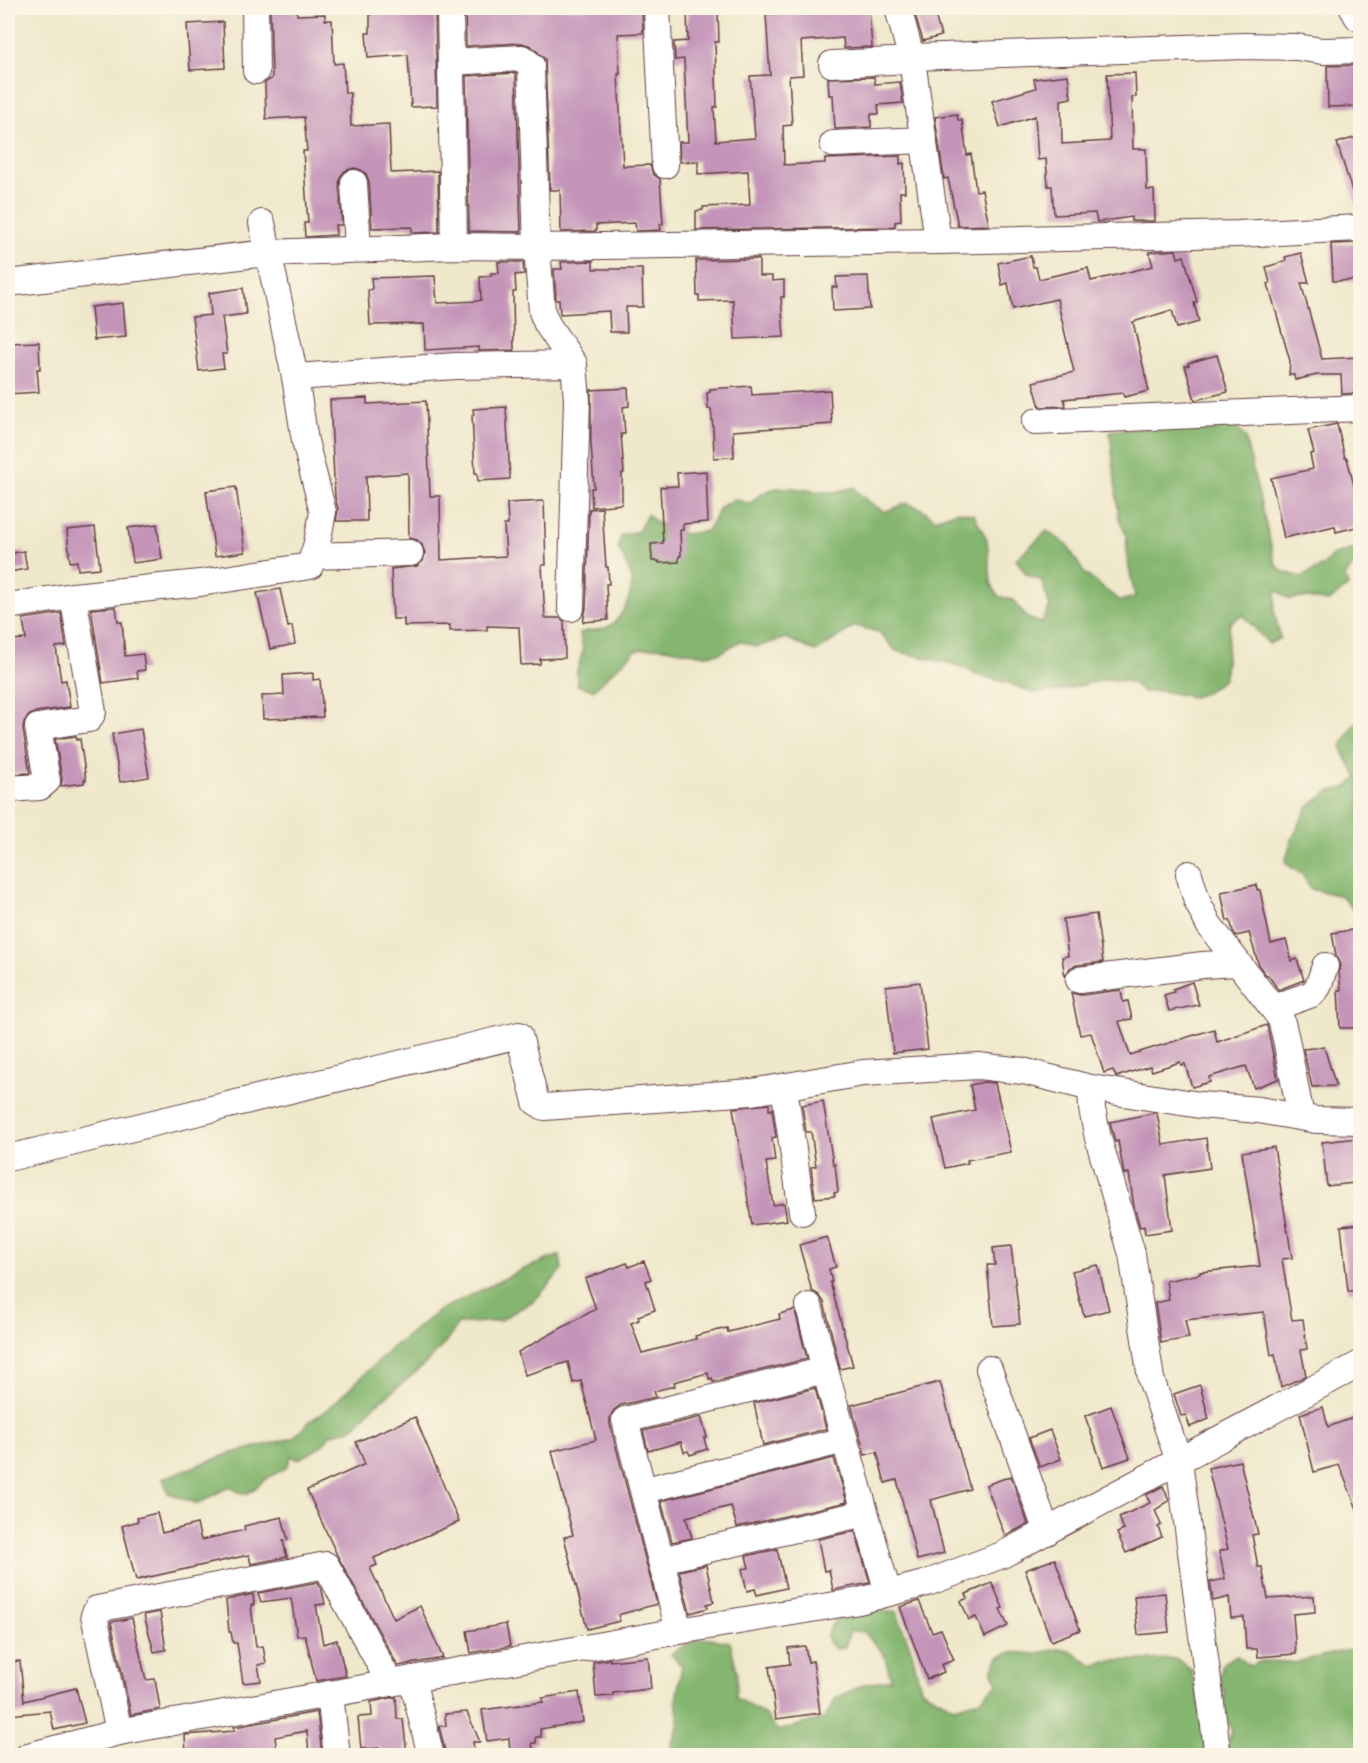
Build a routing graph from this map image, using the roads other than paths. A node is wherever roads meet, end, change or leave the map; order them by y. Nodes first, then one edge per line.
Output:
1 (255, 8) edge
2 (450, 8) edge
3 (657, 8) edge
4 (898, 8) edge
5 (1356, 8) edge
6 (1360, 15) edge
7 (1360, 50) edge
8 (912, 58) junction
9 (451, 62) junction
10 (832, 64) dead end
11 (256, 71) dead end
12 (924, 140) junction
13 (833, 144) dead end
14 (665, 165) dead end
15 (354, 183) dead end
16 (262, 223) dead end
17 (1360, 228) edge
18 (938, 241) junction
19 (454, 246) junction
20 (537, 247) junction
21 (358, 249) junction
22 (267, 253) junction
23 (8, 284) edge
24 (574, 364) junction
25 (295, 377) junction
26 (1360, 408) edge
27 (1035, 422) dead end
28 (410, 553) dead end
29 (311, 561) junction
30 (73, 596) junction
31 (8, 606) edge
32 (571, 609) dead end
33 (8, 789) edge
34 (1189, 874) dead end
35 (1237, 963) junction
36 (1325, 966) dead end
37 (1079, 980) dead end
38 (1273, 1008) junction
39 (784, 1087) junction
40 (1091, 1088) junction
41 (1301, 1117) junction
42 (1360, 1120) edge
43 (8, 1158) edge
44 (802, 1212) dead end
45 (809, 1306) dead end
46 (1360, 1364) edge
47 (989, 1369) dead end
48 (825, 1370) junction
49 (844, 1440) junction
50 (1179, 1461) junction
51 (645, 1490) junction
52 (866, 1513) junction
53 (1047, 1532) junction
54 (661, 1560) junction
55 (888, 1593) junction
56 (679, 1631) junction
57 (401, 1681) junction
58 (330, 1694) junction
59 (119, 1732) junction
60 (28, 1755) edge
61 (338, 1755) edge
62 (431, 1755) edge
63 (1218, 1755) edge

1 - 11 street
2 - 9 street
3 - 14 street
4 - 8 street
5 - 6 main road
7 - 8 street
8 - 10 street
8 - 12 street
9 - 19 street
9 - 20 street
12 - 13 street
12 - 18 street
15 - 21 street
16 - 22 street
17 - 18 street
18 - 20 street
19 - 20 street
19 - 21 street
20 - 24 street
21 - 22 street
22 - 23 street
22 - 25 street
24 - 25 street
24 - 32 street
25 - 29 street
26 - 27 street
28 - 29 street
29 - 30 street
30 - 31 street
30 - 33 street
34 - 35 street
35 - 37 street
35 - 38 street
36 - 38 street
38 - 41 street
39 - 40 street
39 - 43 street
39 - 44 street
40 - 41 street
40 - 50 street
41 - 42 street
45 - 48 street
46 - 50 street
47 - 53 street
48 - 49 street
48 - 51 street
49 - 51 street
49 - 52 street
50 - 53 street
50 - 63 street
51 - 54 street
52 - 54 street
52 - 55 street
53 - 55 street
54 - 56 street
55 - 56 street
56 - 57 street
57 - 58 street
57 - 59 street
57 - 62 street
58 - 59 street
58 - 61 street
59 - 60 street

